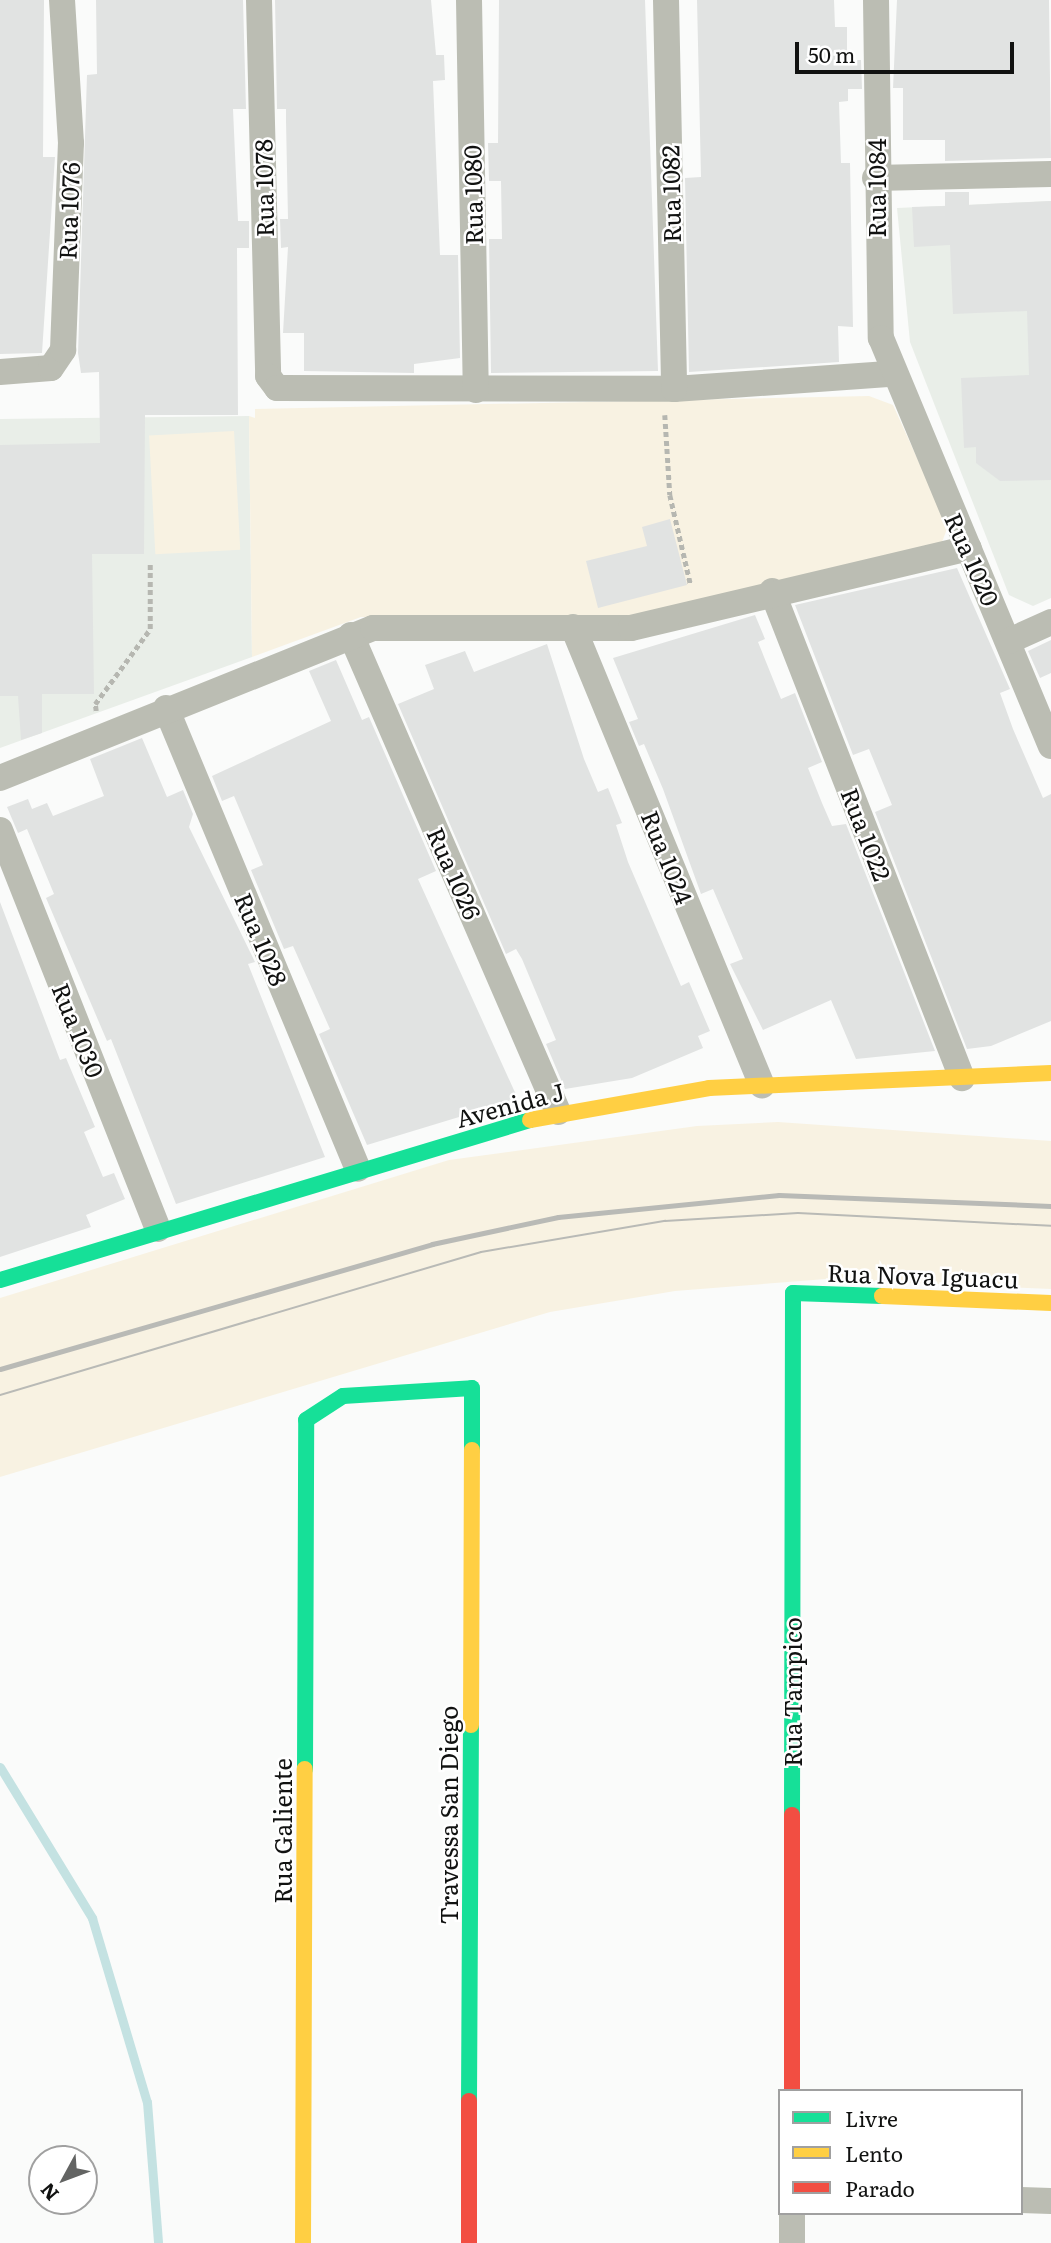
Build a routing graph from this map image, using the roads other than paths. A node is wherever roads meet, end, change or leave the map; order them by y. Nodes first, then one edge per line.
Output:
1 (62, 0) edge
2 (259, 0) edge
3 (469, 0) edge
4 (666, 0) edge
5 (876, 0) edge
6 (1051, 174) edge
7 (875, 178) junction
8 (0, 372) edge
9 (891, 374) junction
10 (476, 390) junction
11 (669, 394) junction
12 (969, 548) junction
13 (772, 591) junction
14 (1051, 622) edge
15 (573, 627) junction
16 (351, 635) junction
17 (1009, 641) junction
18 (166, 708) junction
19 (1051, 746) edge
20 (0, 778) edge
21 (0, 830) edge
22 (1051, 1073) edge
23 (962, 1078) junction
24 (762, 1086) junction
25 (558, 1112) junction
26 (358, 1170) junction
27 (158, 1229) junction
28 (0, 1280) edge
29 (793, 1293) joint
30 (1051, 1303) edge
31 (306, 1420) joint
32 (792, 2089) edge
33 (1023, 2200) edge
34 (1051, 2201) edge
35 (792, 2215) edge
36 (303, 2243) edge
37 (469, 2243) edge
38 (792, 2243) edge

1 - 8 street, Rua 1076
2 - 10 street, Rua 1078
3 - 10 street, Rua 1080
4 - 11 street, Rua 1082
5 - 7 street, Rua 1084
6 - 7 street
7 - 9 street, Rua 1084
9 - 11 street
9 - 12 street, Rua 1020
10 - 11 street
12 - 13 street
12 - 17 street, Rua 1020
13 - 15 street
13 - 23 street, Rua 1022
14 - 17 street
15 - 16 street
15 - 24 street, Rua 1024
16 - 18 street
16 - 25 street, Rua 1026
17 - 19 street, Rua 1020
18 - 20 street
18 - 26 street, Rua 1028
21 - 27 street, Rua 1030
22 - 23 street, Avenida J
23 - 24 street, Avenida J
24 - 25 street, Avenida J
25 - 26 street, Avenida J
26 - 27 street, Avenida J
27 - 28 street, Avenida J
29 - 30 street, Rua Nova Iguacu
29 - 32 street, Rua Tampico
31 - 36 street, Rua Galiente
31 - 37 street, Travessa San Diego
33 - 34 street
35 - 38 street

